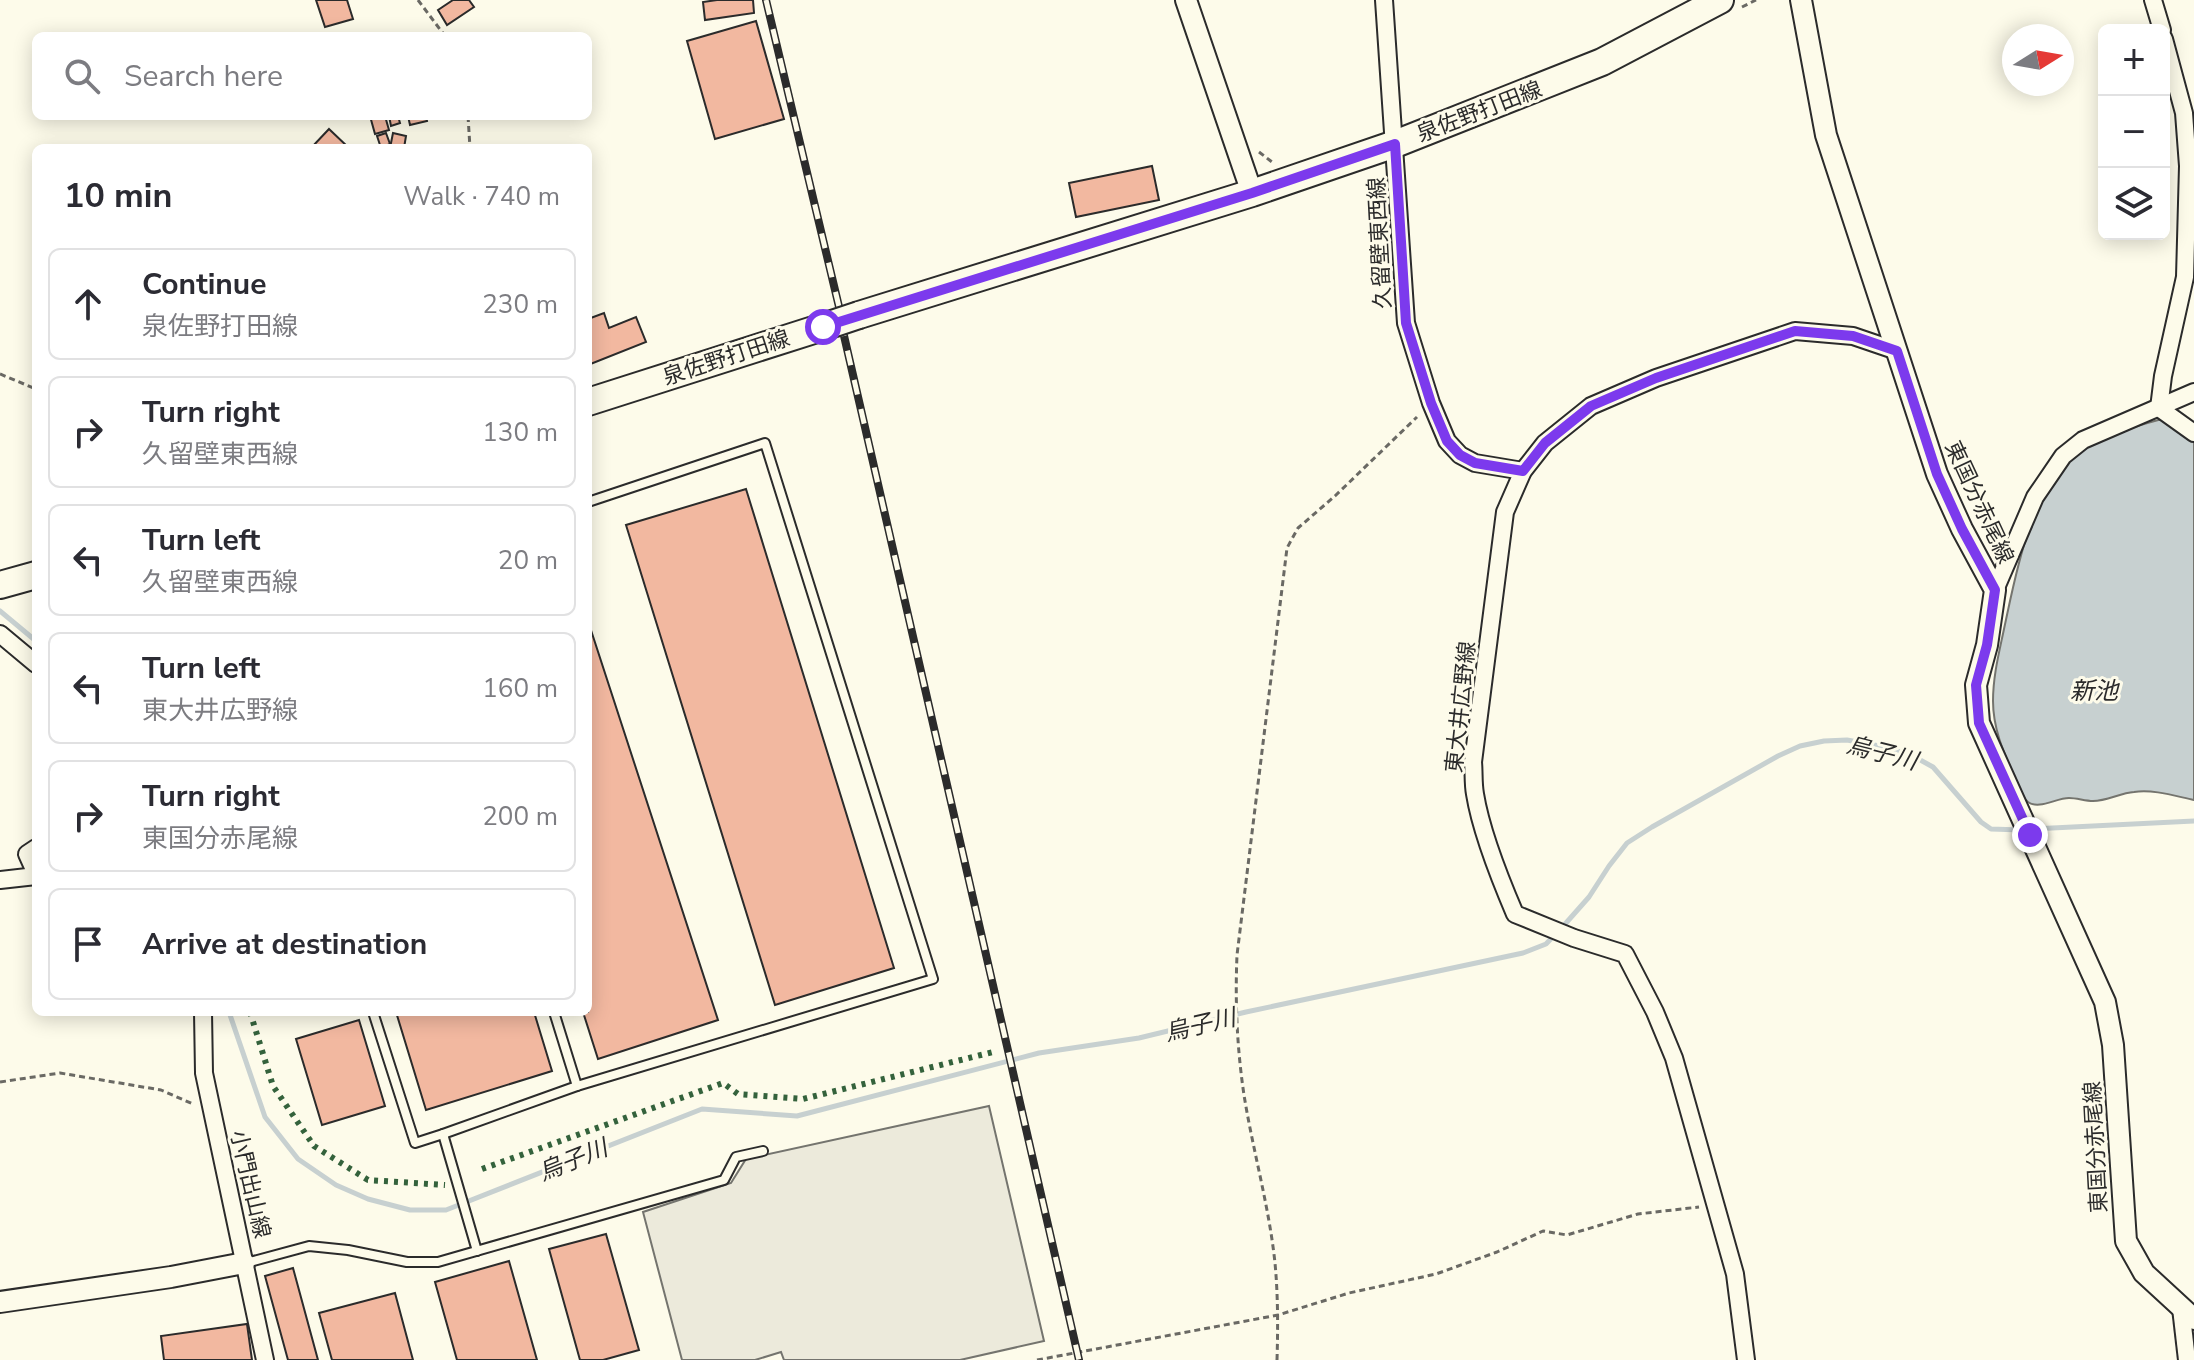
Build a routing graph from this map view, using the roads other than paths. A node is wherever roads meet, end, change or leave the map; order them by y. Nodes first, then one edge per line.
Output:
1 (1186, 0) edge
2 (1384, 0) edge
3 (1720, 0) edge
4 (1801, 0) edge
5 (2153, 0) edge
6 (2160, 24) edge
7 (2170, 61) edge
8 (1395, 144) junction
9 (1252, 193) junction
10 (1897, 351) junction
11 (2194, 392) edge
12 (592, 401) edge
13 (2159, 408) junction
14 (2194, 433) edge
15 (1523, 471) junction
16 (592, 501) edge
17 (32, 576) edge
18 (0, 585) edge
19 (1995, 590) junction
20 (0, 634) edge
21 (32, 661) edge
22 (32, 876) edge
23 (0, 880) edge
24 (203, 1016) edge
25 (374, 1016) edge
26 (555, 1016) edge
27 (577, 1086) junction
28 (443, 1134) junction
29 (763, 1151) dead end
30 (477, 1251) junction
31 (244, 1263) junction
32 (0, 1302) edge
33 (2188, 1313) edge
34 (265, 1360) edge
35 (1746, 1360) edge
36 (2187, 1360) edge

1 - 9 street
2 - 8 street, 久留壁東西線
3 - 8 main road, 泉佐野打田線
4 - 10 street, 東国分赤尾線
5 - 6 street
7 - 13 street
8 - 9 main road, 泉佐野打田線
8 - 15 street, 久留壁東西線
9 - 12 main road, 泉佐野打田線, bridge
10 - 15 street, 東大井広野線
10 - 19 street, 東国分赤尾線
11 - 13 street
13 - 14 street
13 - 19 street
15 - 35 street, 東大井広野線
16 - 27 lane
17 - 18 main road
19 - 33 street, 東国分赤尾線
20 - 21 street
22 - 23 street
24 - 31 street, 小門出山線
25 - 28 lane
26 - 27 lane
27 - 28 lane
28 - 30 lane
29 - 30 lane
30 - 31 lane
31 - 32 street, 小門出山線
31 - 34 street
33 - 36 street

